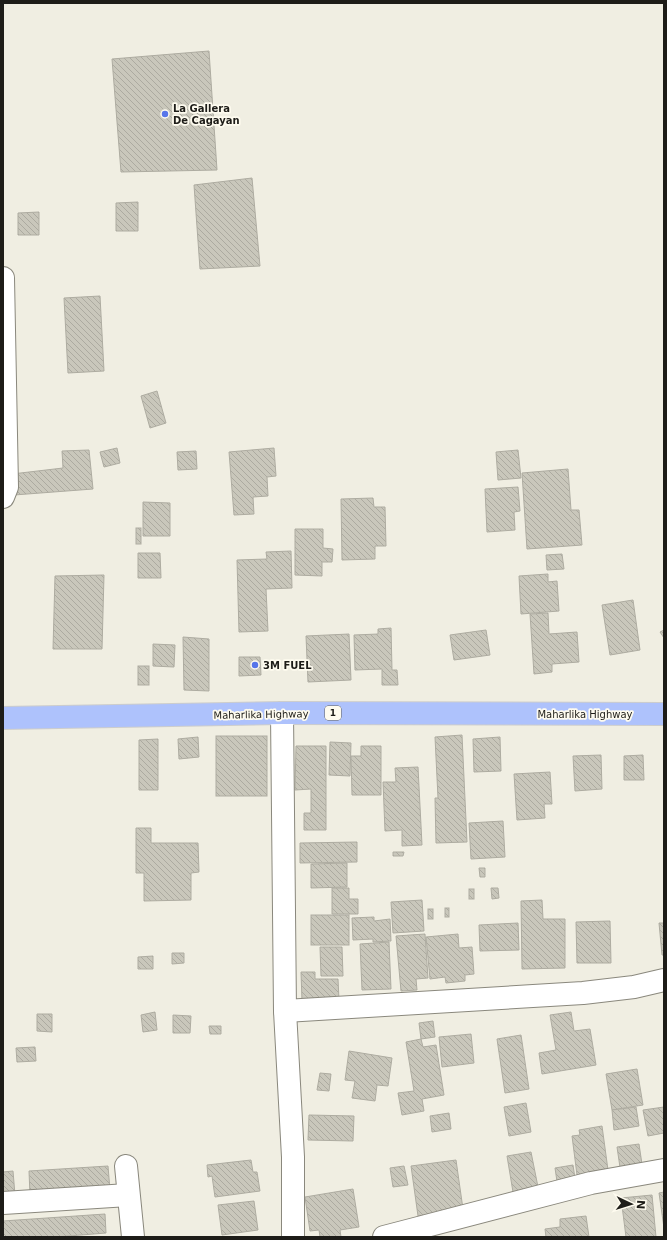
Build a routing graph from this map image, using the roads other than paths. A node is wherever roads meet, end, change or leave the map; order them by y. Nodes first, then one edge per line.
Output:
1 (3, 278) edge
2 (3, 497) edge
3 (282, 713) junction
4 (664, 714) edge
5 (3, 718) edge
6 (664, 980) edge
7 (285, 1011) junction
8 (126, 1166) dead end
9 (664, 1170) edge
10 (128, 1194) junction
11 (3, 1203) edge
12 (133, 1237) edge
13 (293, 1237) edge
14 (384, 1237) edge

1 - 2 street
3 - 4 highway, Maharlika Highway / 1
3 - 5 highway, Maharlika Highway / 1
3 - 7 street
6 - 7 street
7 - 13 street
8 - 10 street
9 - 14 street
10 - 11 street
10 - 12 street

